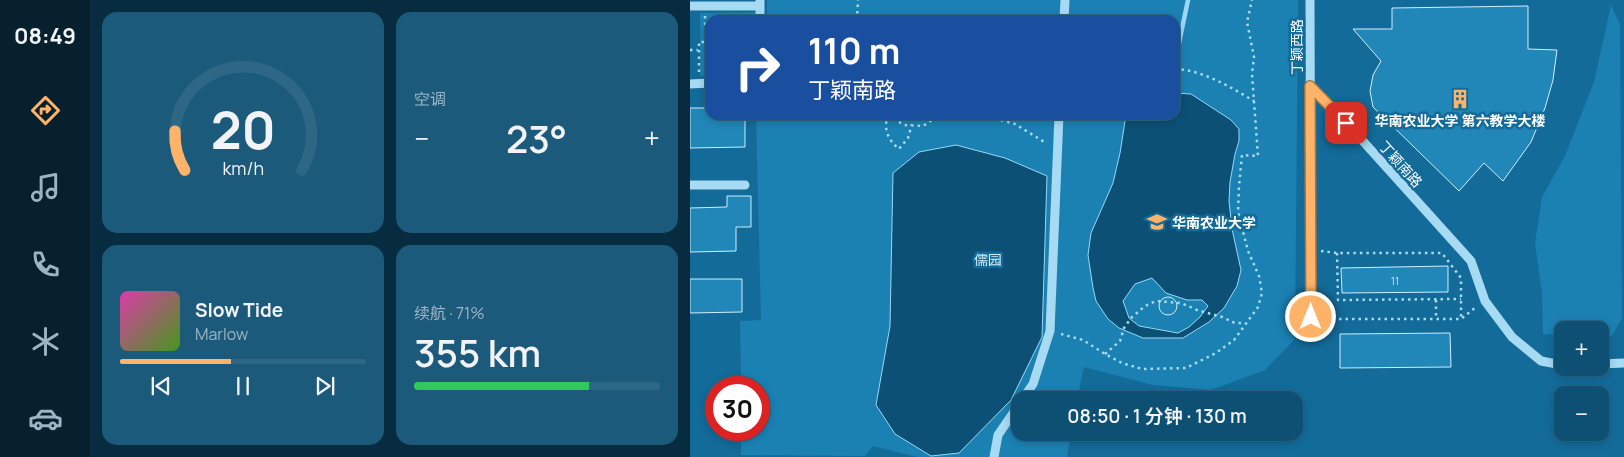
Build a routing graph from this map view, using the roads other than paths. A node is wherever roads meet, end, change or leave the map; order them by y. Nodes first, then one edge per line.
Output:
1 (1065, 0) edge
2 (1310, 0) edge
3 (760, 3) edge
4 (690, 6) edge
5 (1064, 15) edge
6 (1310, 86) junction
7 (1059, 120) edge
8 (690, 185) edge
9 (745, 185) dead end
10 (1311, 334) dead end
11 (1554, 363) edge
12 (1624, 363) edge
13 (1609, 364) edge
14 (1028, 391) edge
15 (1011, 416) edge
16 (994, 457) edge

1 - 5 street
2 - 6 street, 丁颖西路
3 - 4 street
6 - 10 street, 丁颖西路
6 - 11 street, 丁颖南路
7 - 14 street
8 - 9 street
12 - 13 street
15 - 16 street

